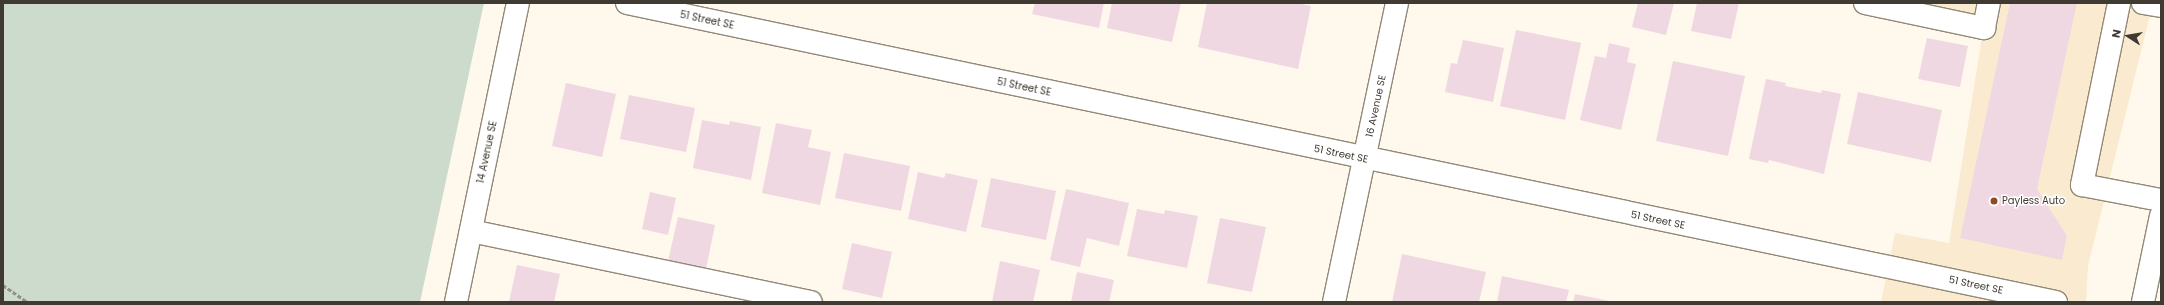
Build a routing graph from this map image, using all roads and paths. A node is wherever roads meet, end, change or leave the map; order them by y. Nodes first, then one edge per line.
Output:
1 (518, 3) edge
2 (627, 3) edge
3 (1397, 3) edge
4 (1865, 3) edge
5 (1989, 3) edge
6 (2119, 3) edge
7 (2144, 3) edge
8 (2161, 6) edge
9 (1365, 159) junction
10 (2161, 200) edge
11 (2161, 216) edge
12 (470, 230) junction
13 (3, 285) edge
14 (27, 302) edge
15 (456, 302) edge
16 (811, 302) edge
17 (1334, 302) edge
18 (2056, 302) edge
19 (2143, 302) edge

1 - 12 street, 14 Avenue SE
2 - 9 street, 51 Street SE
3 - 9 street, 16 Avenue SE
4 - 5 street
6 - 10 street
7 - 8 street
9 - 17 street, 16 Avenue SE
9 - 18 street, 51 Street SE
11 - 19 street
12 - 15 street, 14 Avenue SE
12 - 16 street
13 - 14 path

